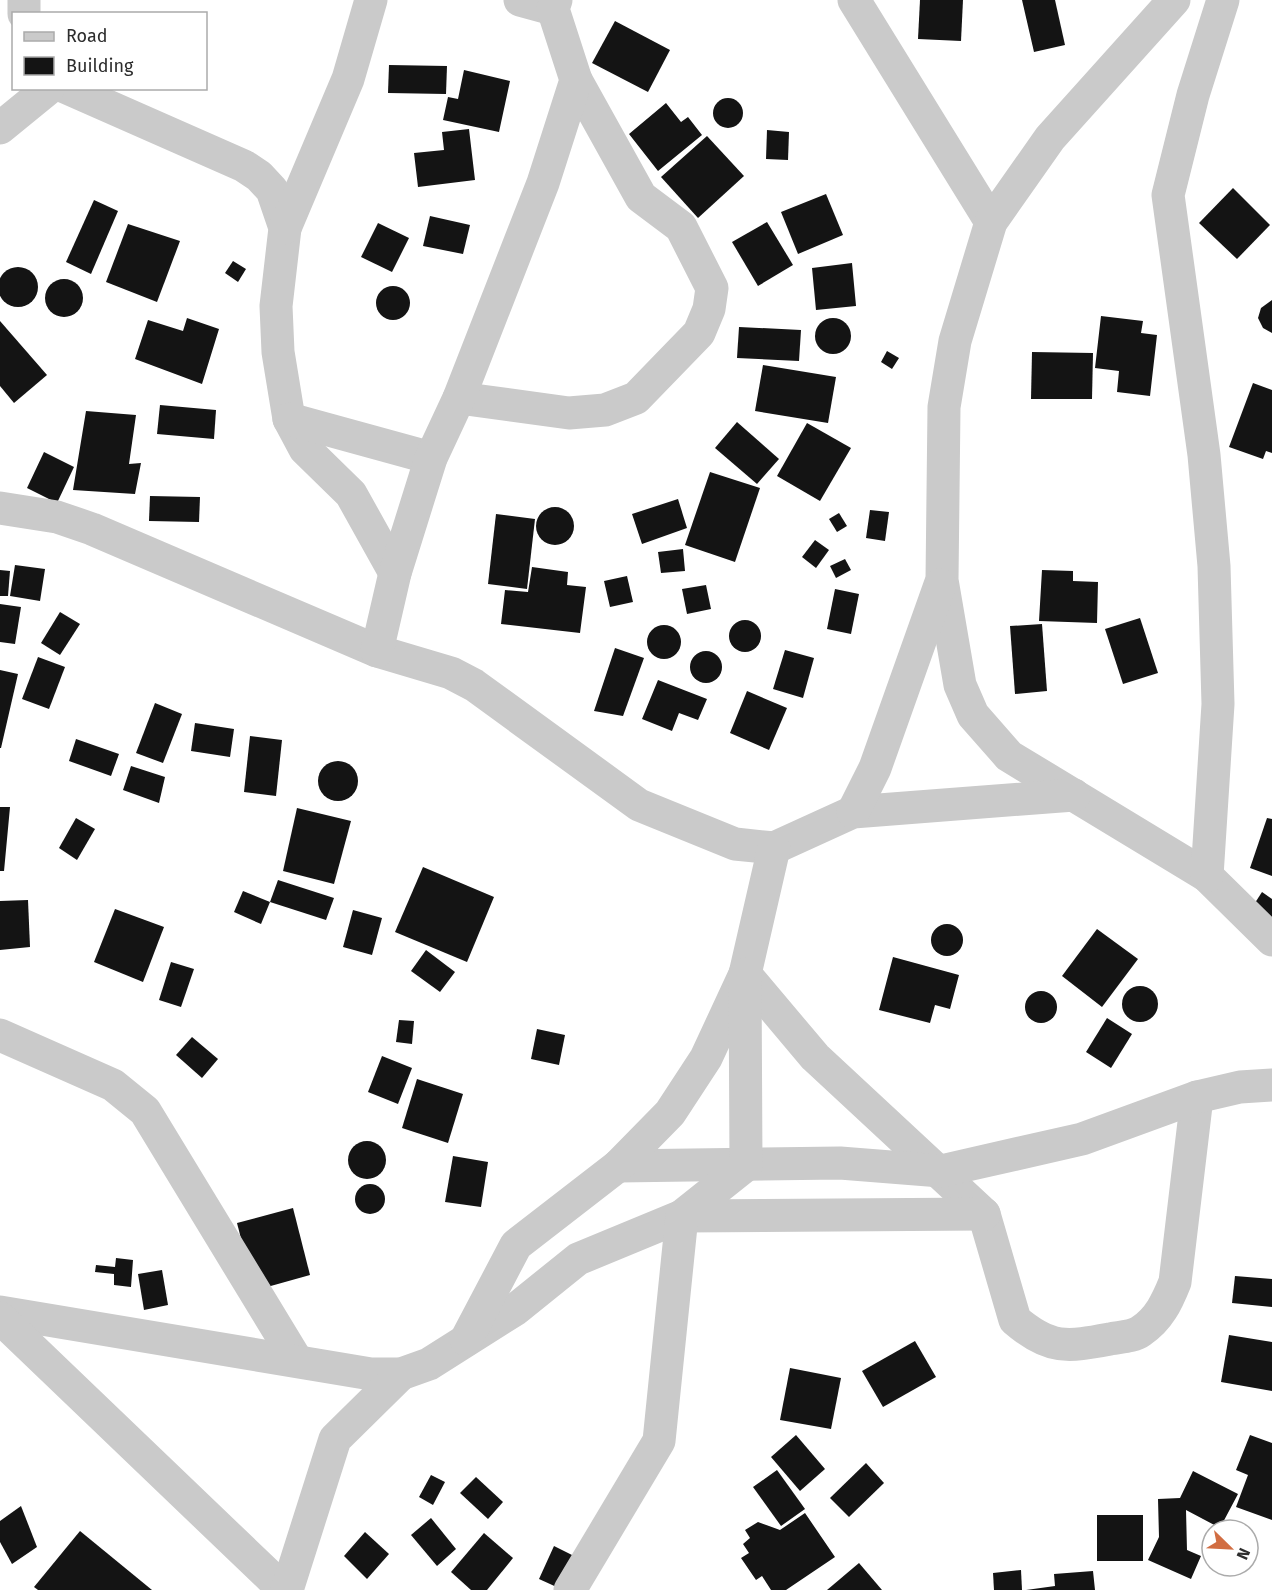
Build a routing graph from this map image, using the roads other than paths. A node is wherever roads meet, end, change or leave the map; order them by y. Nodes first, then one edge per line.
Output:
1 (371, 0) edge
2 (520, 0) edge
3 (854, 0) edge
4 (1174, 0) edge
5 (1223, 0) edge
6 (555, 4) edge
7 (576, 80) junction
8 (48, 90) edge
9 (72, 90) edge
10 (0, 128) edge
11 (991, 222) junction
12 (285, 228) junction
13 (459, 398) junction
14 (289, 419) junction
15 (431, 458) junction
16 (0, 508) edge
17 (395, 573) junction
18 (942, 580) junction
19 (377, 651) junction
20 (1074, 795) junction
21 (854, 812) junction
22 (774, 848) junction
23 (1207, 876) junction
24 (1272, 940) edge
25 (745, 974) junction
26 (0, 1035) edge
27 (1272, 1085) edge
28 (1197, 1097) junction
29 (746, 1164) junction
30 (618, 1166) junction
31 (941, 1171) junction
32 (984, 1214) junction
33 (682, 1216) junction
34 (0, 1312) edge
35 (0, 1318) edge
36 (464, 1344) junction
37 (297, 1361) junction
38 (401, 1374) junction
39 (286, 1590) edge
40 (570, 1590) edge

1 - 12 street
2 - 6 street
3 - 11 street
4 - 11 street
5 - 23 street
6 - 7 street
7 - 13 street
7 - 13 street
8 - 10 street
9 - 12 street
11 - 18 street
12 - 14 street
13 - 15 street
14 - 15 street
14 - 17 street
15 - 17 street
16 - 19 street
17 - 19 street
18 - 20 street
18 - 21 street
19 - 22 street
20 - 21 street
20 - 23 street
21 - 22 street
22 - 25 street
23 - 24 street
25 - 29 street
25 - 30 street
25 - 31 street
26 - 37 street
27 - 28 street
28 - 31 street
28 - 32 street
29 - 30 street
29 - 31 street
29 - 33 street
30 - 36 street
31 - 32 street
32 - 33 street
33 - 36 street
33 - 40 street
34 - 37 street
35 - 39 street
36 - 38 street
37 - 38 street
38 - 39 street

